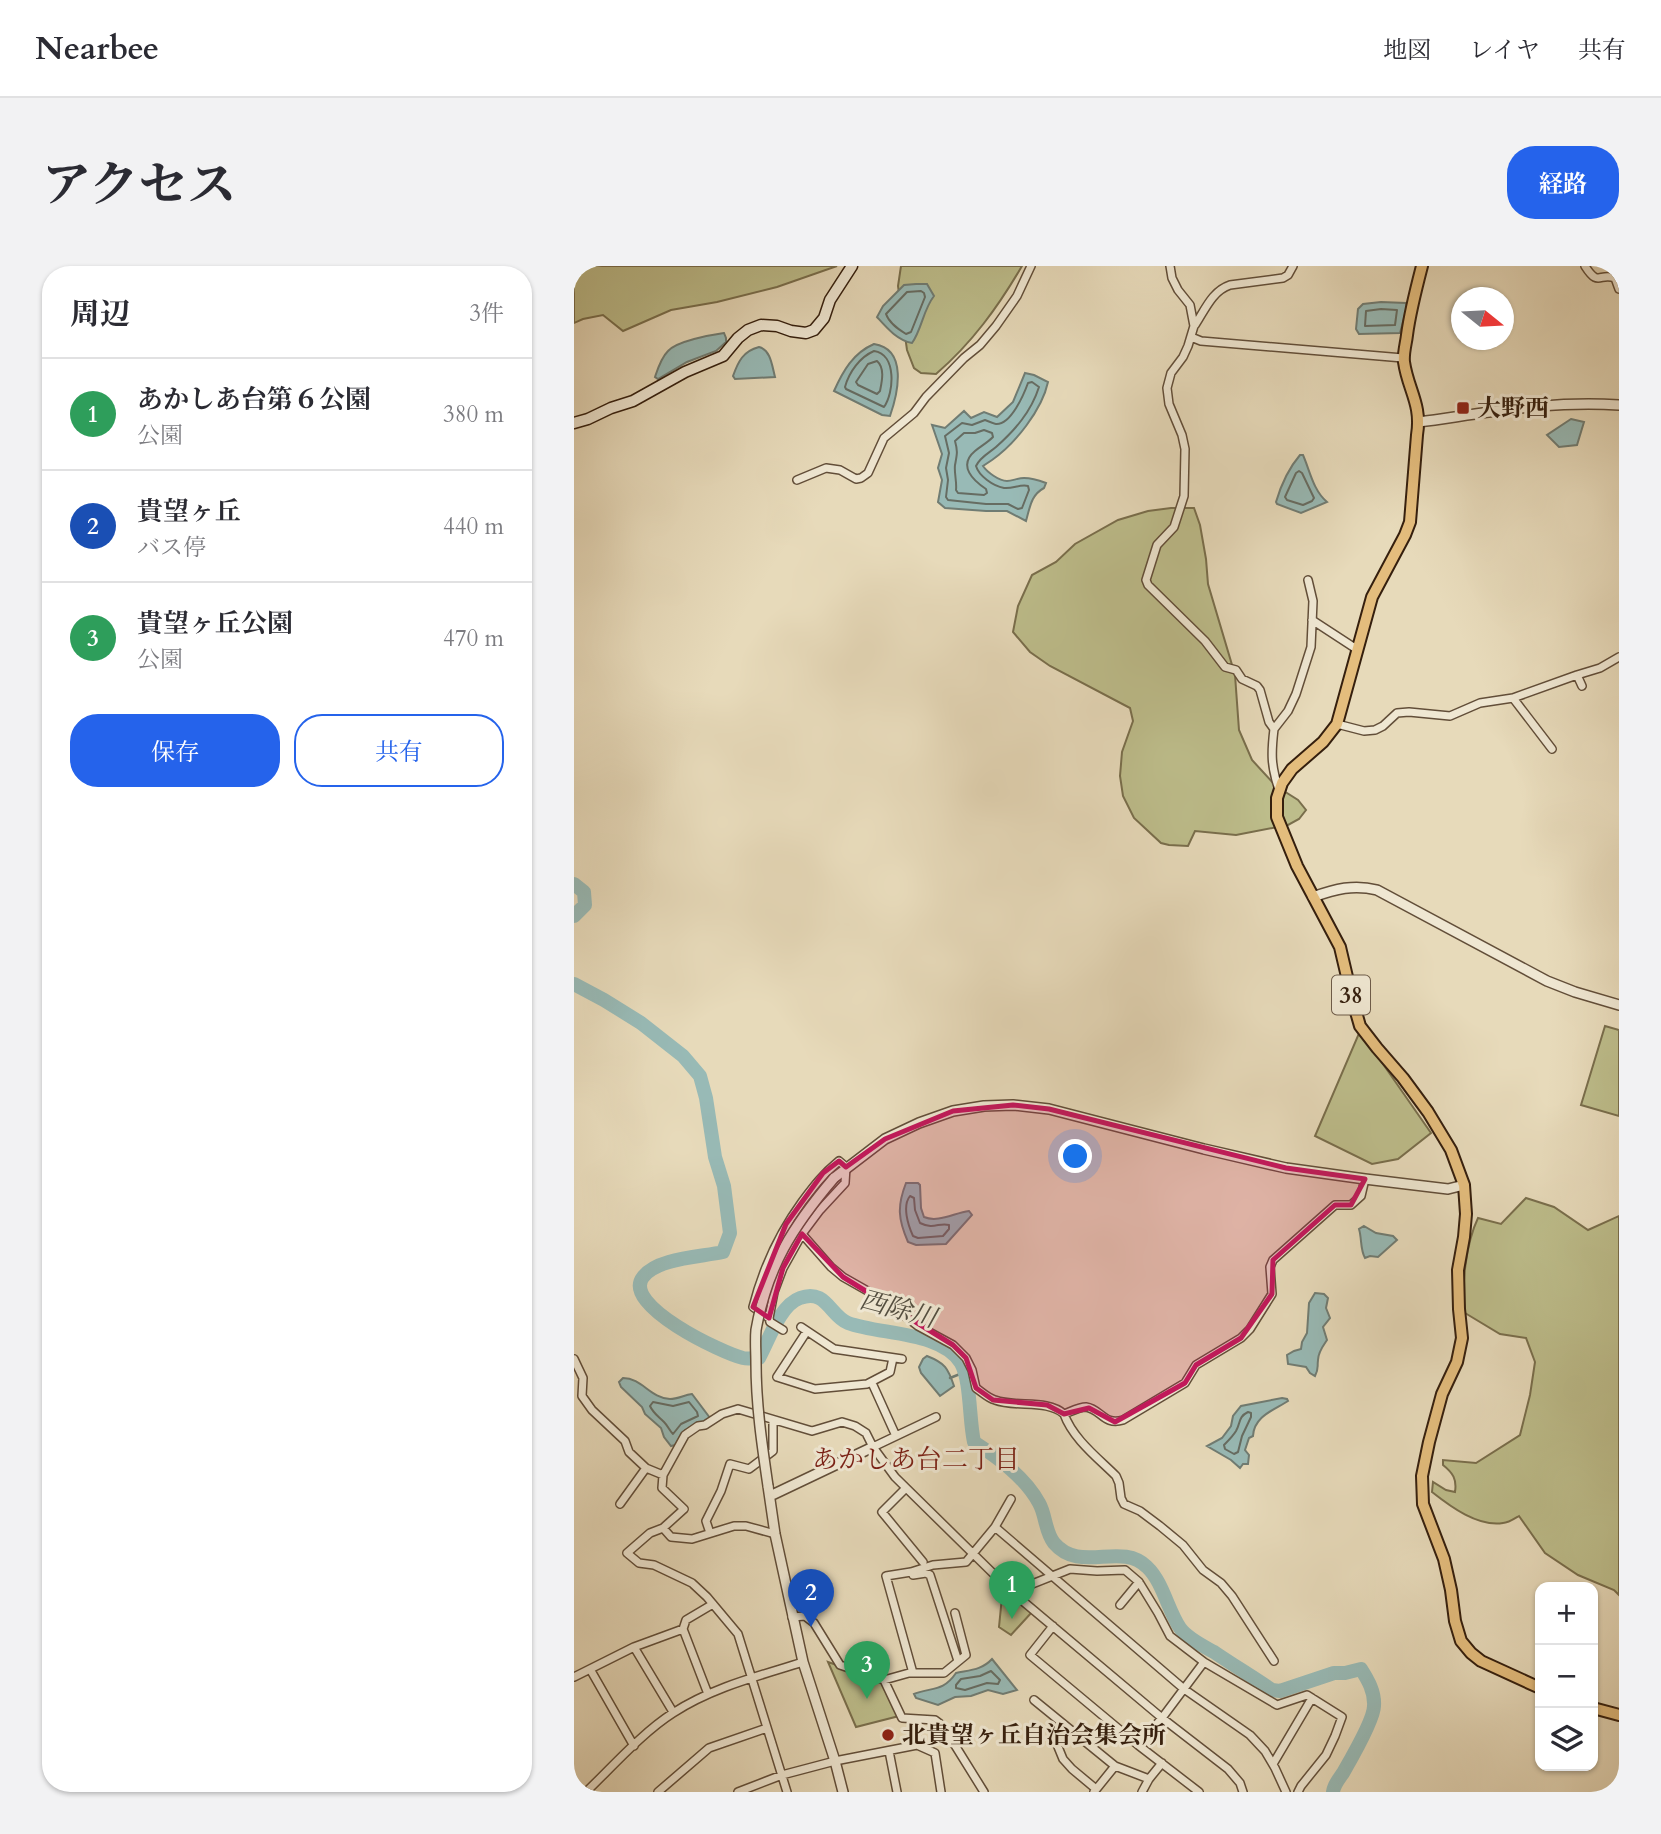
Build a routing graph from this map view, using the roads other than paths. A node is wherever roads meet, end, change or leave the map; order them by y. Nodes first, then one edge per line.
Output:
1 (852, 266) edge
2 (1031, 266) edge
3 (1170, 266) edge
4 (1293, 266) edge
5 (1422, 266) edge
6 (1585, 266) edge
7 (1619, 289) edge
8 (1194, 326) junction
9 (1191, 337) junction
10 (1403, 358) junction
11 (1619, 405) edge
12 (1419, 422) junction
13 (574, 423) edge
14 (797, 481) dead end
15 (1308, 580) dead end
16 (1312, 620) junction
17 (1357, 650) junction
18 (1619, 657) edge
19 (1577, 675) junction
20 (1582, 686) dead end
21 (1513, 698) junction
22 (1337, 724) junction
23 (1274, 729) junction
24 (1552, 749) dead end
25 (1279, 790) junction
26 (1313, 897) junction
27 (1619, 1005) edge
28 (846, 1167) junction
29 (1365, 1180) junction
30 (1464, 1185) junction
31 (802, 1234) junction
32 (769, 1320) junction
33 (782, 1329) dead end
34 (892, 1358) junction
35 (574, 1359) edge
36 (902, 1359) dead end
37 (872, 1382) junction
38 (1064, 1415) junction
39 (936, 1417) dead end
40 (773, 1420) junction
41 (896, 1436) junction
42 (873, 1447) junction
43 (646, 1468) junction
44 (663, 1475) junction
45 (906, 1488) junction
46 (769, 1491) junction
47 (1011, 1499) dead end
48 (620, 1504) dead end
49 (995, 1527) junction
50 (663, 1528) junction
51 (710, 1533) junction
52 (775, 1534) junction
53 (973, 1553) junction
54 (923, 1562) dead end
55 (906, 1573) junction
56 (1053, 1575) junction
57 (1139, 1582) junction
58 (1012, 1592) junction
59 (713, 1604) junction
60 (1120, 1605) dead end
61 (955, 1613) dead end
62 (791, 1614) junction
63 (1052, 1626) junction
64 (683, 1629) junction
65 (634, 1647) junction
66 (958, 1661) junction
67 (1273, 1661) dead end
68 (803, 1662) junction
69 (1204, 1662) junction
70 (590, 1669) junction
71 (913, 1673) junction
72 (574, 1677) edge
73 (751, 1679) junction
74 (884, 1680) junction
75 (1535, 1686) edge
76 (1184, 1689) junction
77 (708, 1694) junction
78 (1312, 1698) junction
79 (1034, 1700) dead end
80 (1598, 1709) edge
81 (673, 1713) junction
82 (1619, 1715) edge
83 (1162, 1718) junction
84 (1064, 1725) junction
85 (766, 1728) junction
86 (1138, 1745) junction
87 (634, 1746) junction
88 (889, 1751) junction
89 (835, 1761) junction
90 (1163, 1763) junction
91 (1273, 1763) junction
92 (1115, 1766) junction
93 (782, 1775) junction
94 (1149, 1779) junction
95 (1095, 1791) edge
96 (586, 1792) edge
97 (657, 1792) edge
98 (738, 1792) edge
99 (786, 1792) edge
100 (843, 1792) edge
101 (897, 1792) edge
102 (941, 1792) edge
103 (984, 1792) edge
104 (1142, 1792) edge
105 (1199, 1792) edge
106 (1243, 1792) edge
107 (1286, 1792) edge
108 (1298, 1792) edge

1 - 13 main road
2 - 14 street
3 - 8 street
4 - 8 street
5 - 10 main road
6 - 7 street
8 - 9 street
9 - 10 street
9 - 23 street
10 - 12 main road
11 - 12 street
12 - 17 main road
15 - 16 street
16 - 17 street
16 - 23 street
17 - 22 main road
18 - 19 street
19 - 20 street
19 - 21 street
21 - 22 street
21 - 24 street
22 - 25 main road
23 - 25 street
25 - 26 main road, 38
26 - 27 street
26 - 30 main road, 38
28 - 29 street
28 - 31 street
28 - 32 street
28 - 46 street, bridge
29 - 30 street
29 - 38 street
30 - 75 main road, 38
31 - 32 street
31 - 38 street
32 - 33 street
34 - 36 street
34 - 37 street
34 - 37 street
35 - 43 street
37 - 41 street
38 - 67 street
39 - 41 street
40 - 42 street
40 - 44 street
40 - 51 street
41 - 42 street
42 - 45 street
42 - 46 street
43 - 44 street
43 - 48 street
44 - 50 street
45 - 53 street
45 - 54 street
46 - 52 street
47 - 49 street
49 - 53 street
49 - 56 street
50 - 51 street
50 - 59 street
51 - 52 street
52 - 62 street
53 - 55 street
53 - 58 street
55 - 66 street
55 - 71 street
56 - 57 street
56 - 58 street
56 - 76 street
57 - 60 street
57 - 69 street
58 - 63 street
59 - 64 street
59 - 73 street
61 - 66 street
62 - 68 street
62 - 74 street
63 - 83 street
63 - 86 street
64 - 65 street
64 - 77 street
65 - 70 street
65 - 81 street
66 - 71 street
68 - 73 street
68 - 89 street
69 - 76 street
69 - 78 street
70 - 72 street
70 - 87 street
71 - 74 street
73 - 77 street
73 - 85 street
74 - 103 street
76 - 83 street
76 - 91 street
77 - 81 street
78 - 91 street
78 - 108 street
79 - 84 street
80 - 82 main road
81 - 87 street
83 - 86 street
83 - 106 street
84 - 92 street
84 - 95 street
85 - 93 street
85 - 97 street
86 - 90 street
87 - 96 street
88 - 89 street
88 - 101 street
88 - 102 street
89 - 93 street
89 - 100 street
90 - 94 street
90 - 105 street
91 - 107 street
92 - 94 street
92 - 95 street
93 - 98 street
93 - 99 street
94 - 104 street

